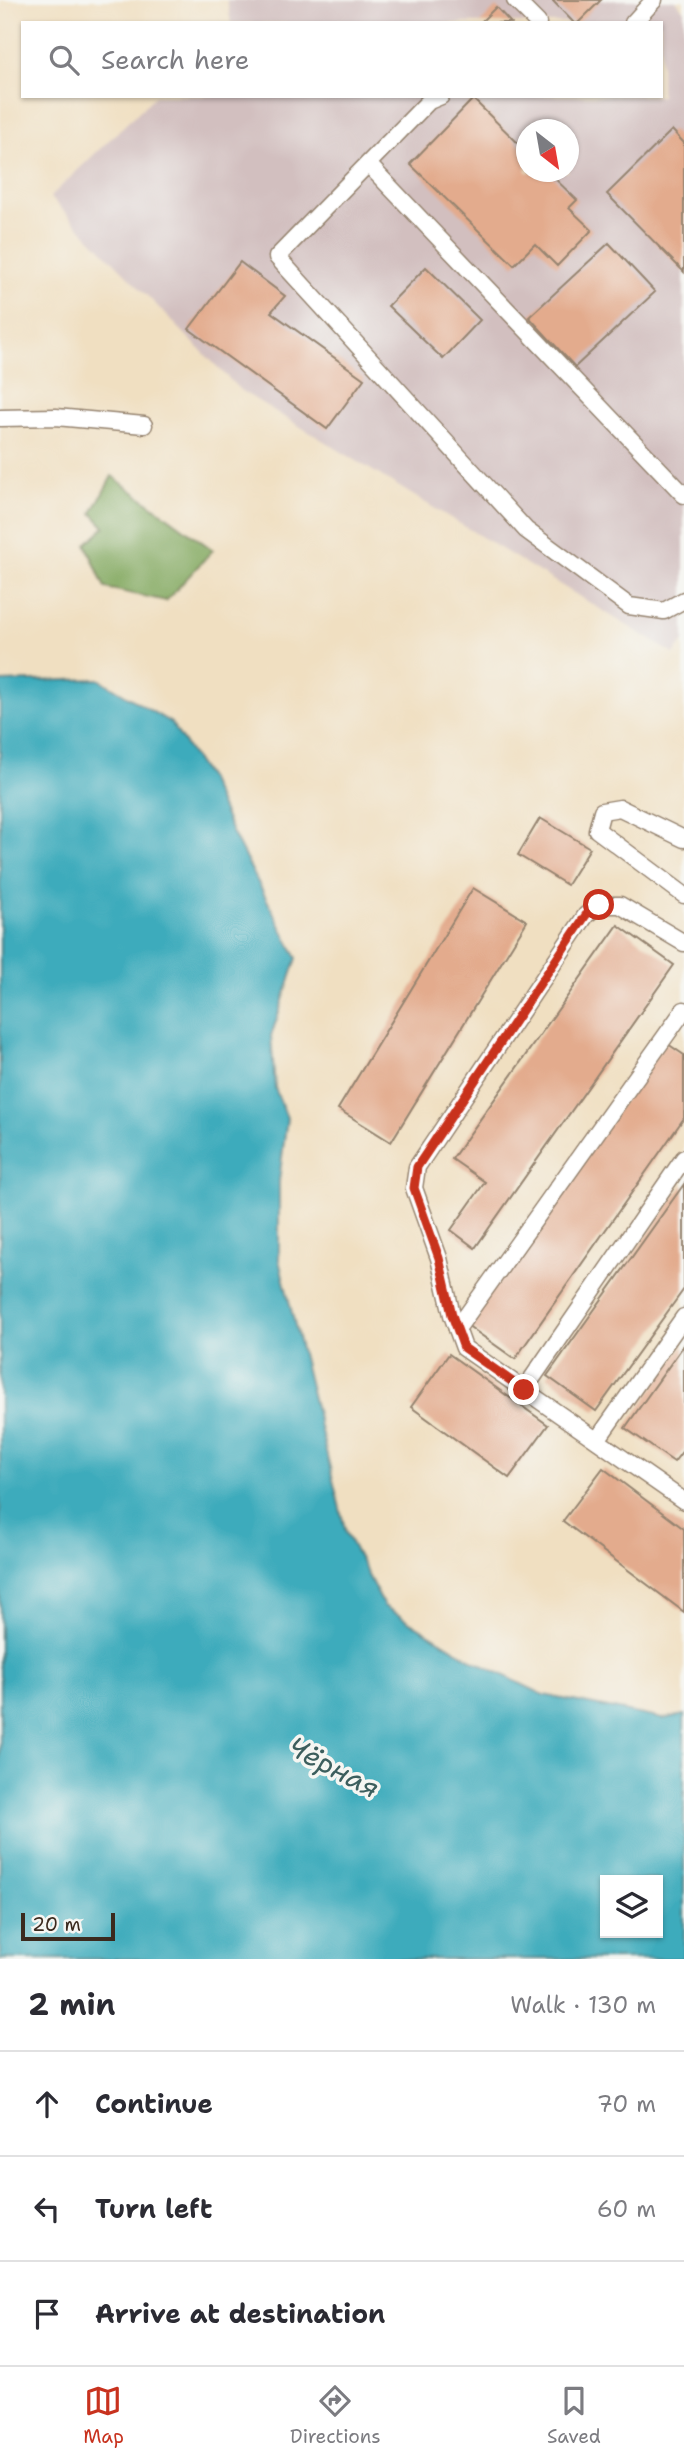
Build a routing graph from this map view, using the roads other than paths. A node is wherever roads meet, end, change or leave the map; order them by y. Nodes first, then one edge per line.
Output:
1 (515, 0) edge
2 (654, 0) edge
3 (536, 21) edge
4 (635, 21) edge
5 (436, 98) edge
6 (368, 164) junction
7 (0, 418) edge
8 (144, 425) dead end
9 (684, 495) edge
10 (684, 600) edge
11 (684, 839) edge
12 (684, 895) edge
13 (684, 943) edge
14 (684, 1010) edge
15 (678, 1030) edge
16 (684, 1158) edge
17 (684, 1317) edge
18 (457, 1329) junction
19 (524, 1390) junction
20 (597, 1440) junction
21 (682, 1494) edge

1 - 3 lane
2 - 4 lane
5 - 6 lane
6 - 9 lane
6 - 10 lane
7 - 8 lane
11 - 12 lane
13 - 18 lane
14 - 15 lane
15 - 18 lane
16 - 19 lane
17 - 20 lane
18 - 19 lane
19 - 20 lane
20 - 21 lane

